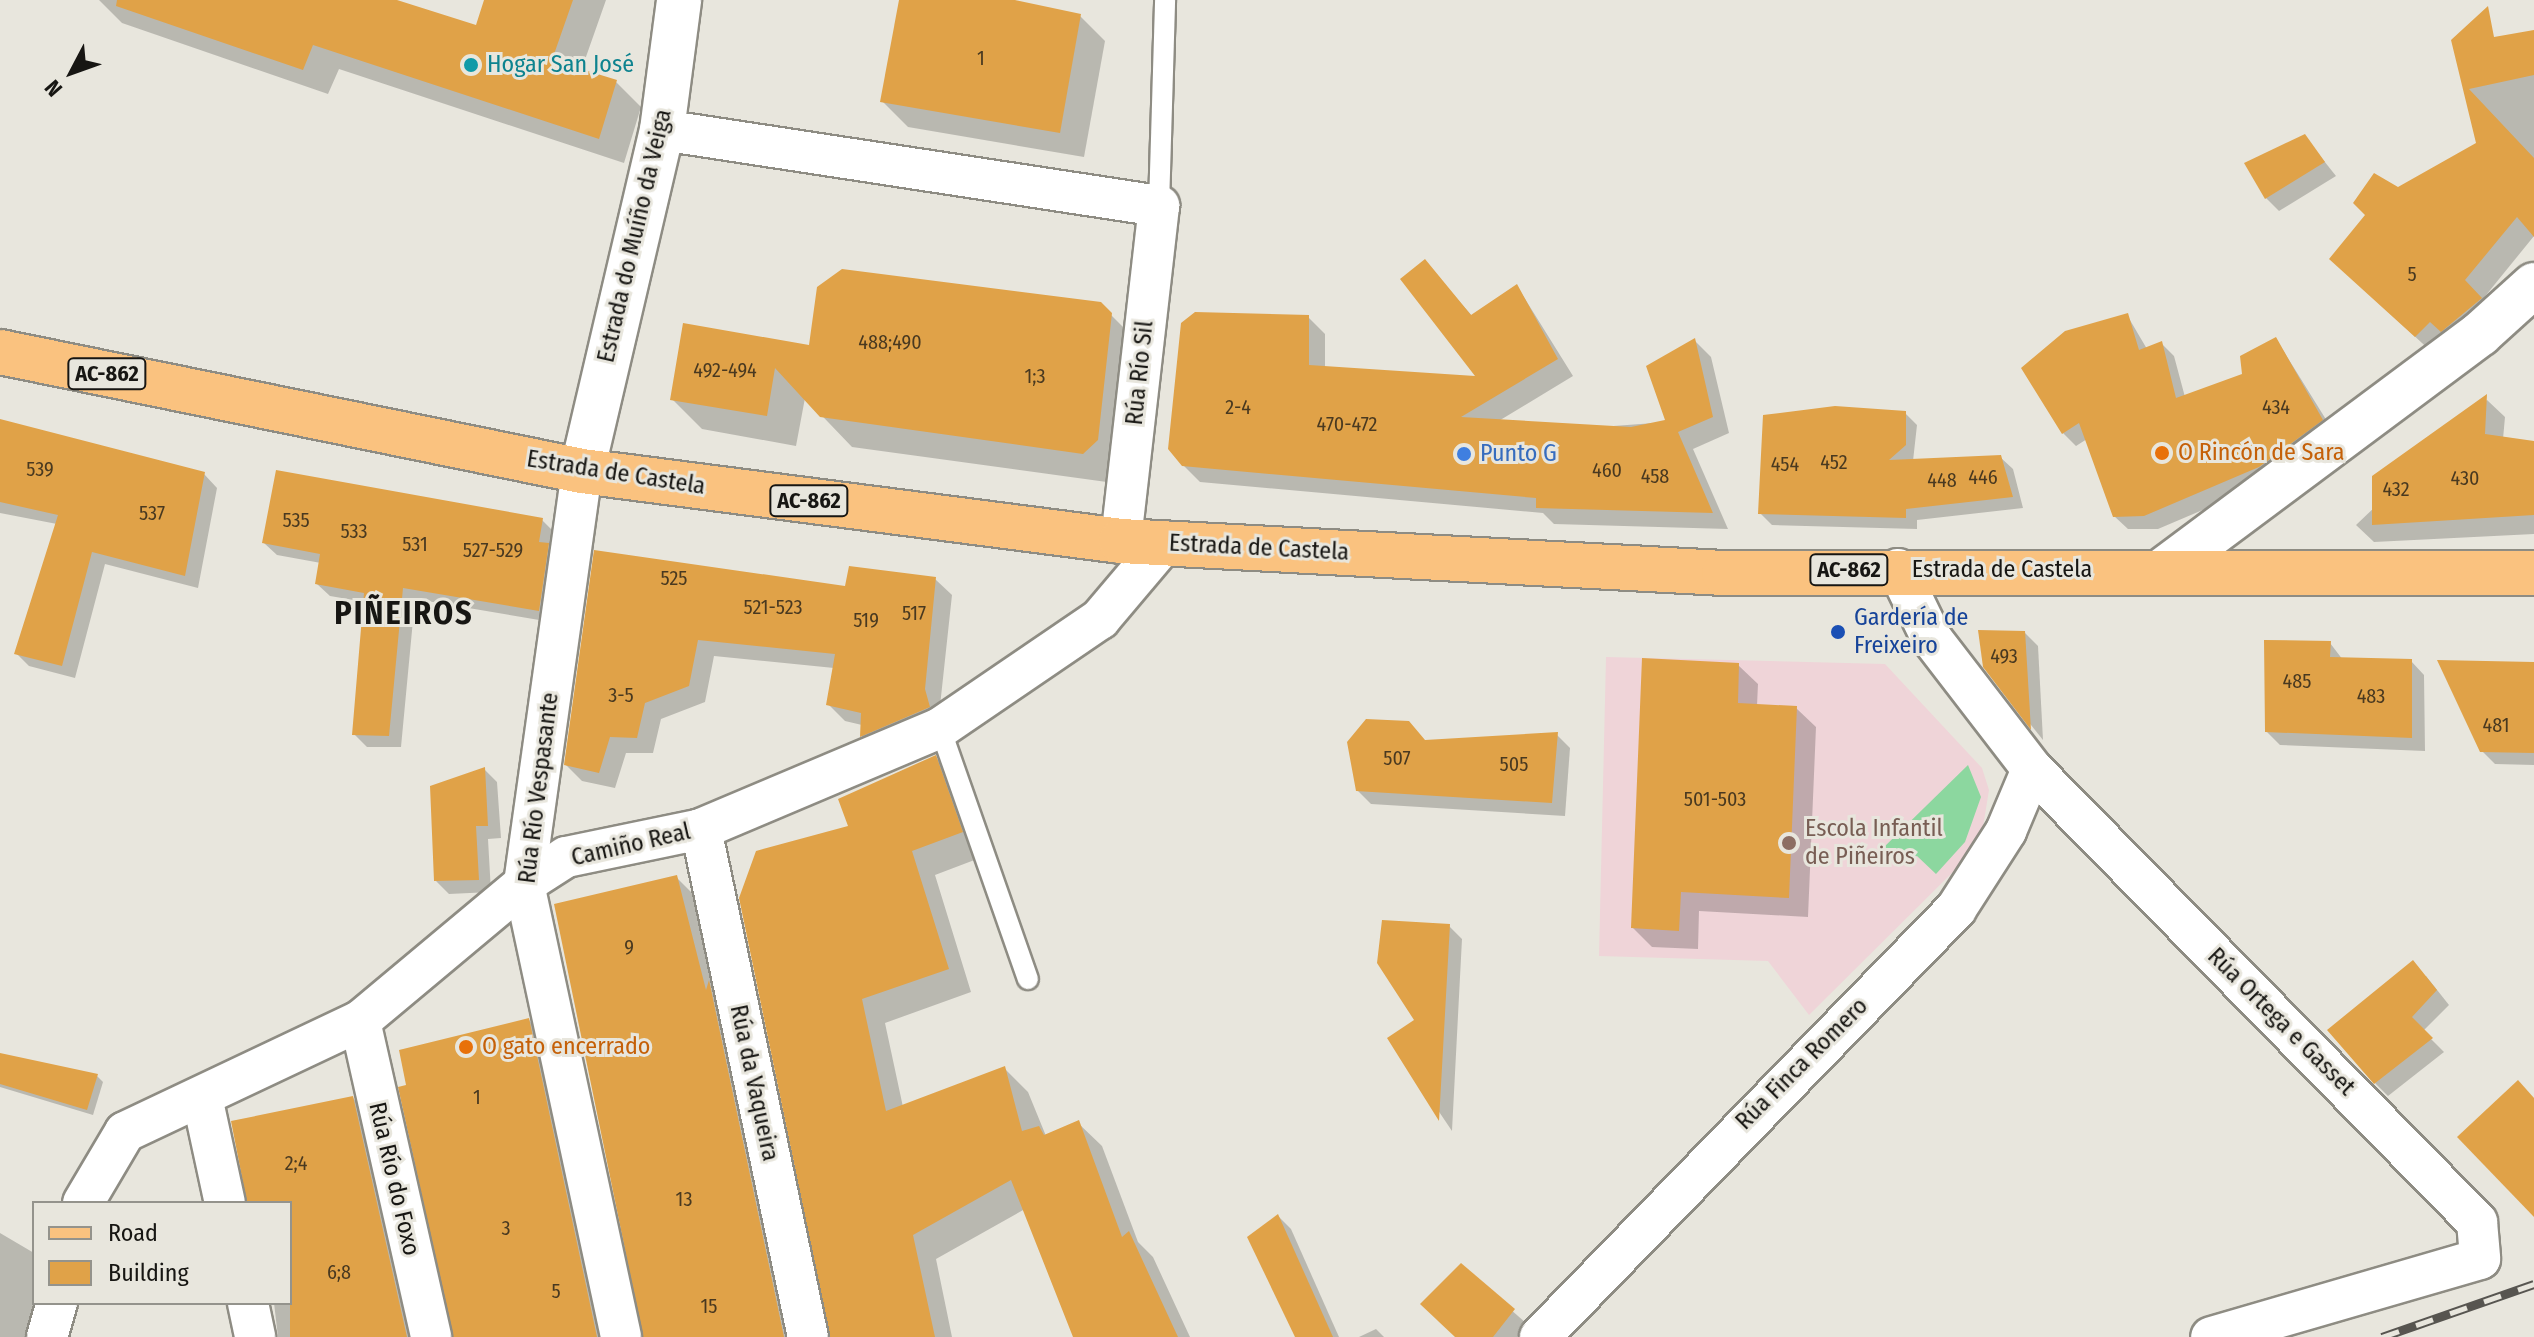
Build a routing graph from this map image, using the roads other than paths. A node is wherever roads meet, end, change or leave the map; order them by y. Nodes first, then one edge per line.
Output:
1 (679, 0) edge
2 (1165, 0) edge
3 (662, 130) junction
4 (1159, 206) junction
5 (2534, 285) edge
6 (0, 352) edge
7 (582, 471) junction
8 (1121, 541) junction
9 (1165, 542) junction
10 (1898, 569) junction
11 (2162, 571) junction
12 (2534, 573) edge
13 (940, 728) junction
14 (2032, 769) junction
15 (701, 829) junction
16 (524, 884) junction
17 (1028, 979) dead end
18 (360, 1021) junction
19 (202, 1097) junction
20 (84, 1201) edge
21 (225, 1201) edge
22 (56, 1305) edge
23 (248, 1305) edge
24 (47, 1337) edge
25 (255, 1337) edge
26 (431, 1337) edge
27 (621, 1337) edge
28 (808, 1337) edge
29 (1540, 1337) edge
30 (2211, 1337) edge

1 - 3 street, Estrada do Muíño da Veiga
2 - 4 lane
3 - 4 street
3 - 7 street, Estrada do Muíño da Veiga
4 - 8 street, Rúa Río Sil
5 - 11 street
6 - 7 main road, Estrada de Castela / AC-862
7 - 8 main road, Estrada de Castela / AC-862
7 - 16 street, Rúa Río Vespasante
8 - 9 main road, Estrada de Castela / AC-862
9 - 10 main road, Estrada de Castela / AC-862
9 - 13 street, Camiño Real
10 - 11 main road, Estrada de Castela / AC-862
10 - 14 street, Rúa Ortega e Gasset
11 - 12 main road, Estrada de Castela / AC-862
13 - 15 street, Camiño Real
13 - 17 lane
14 - 29 street, Rúa Finca Romero
14 - 30 street, Rúa Ortega e Gasset
15 - 16 street, Camiño Real
15 - 28 street, Rúa da Vaqueira
16 - 18 street, Camiño Real
16 - 27 street, Rúa Río Vespasante
18 - 19 street, Camiño Real
18 - 26 street, Rúa Río do Foxo
19 - 20 street, Camiño Real
19 - 21 street
22 - 24 street
23 - 25 street

